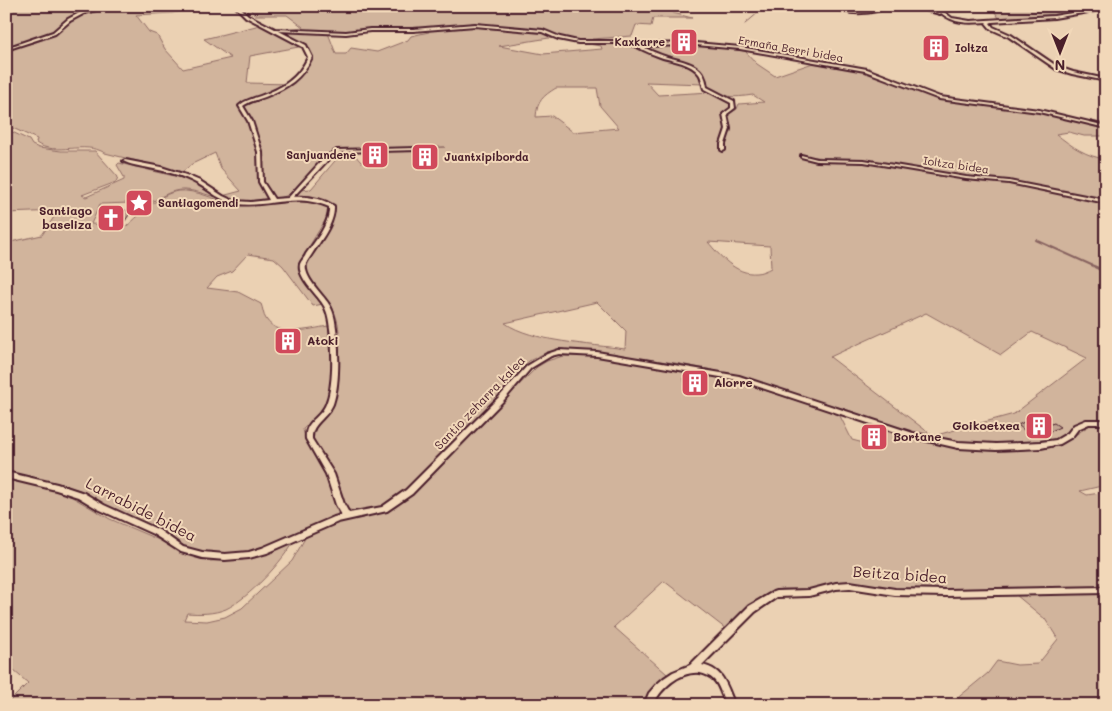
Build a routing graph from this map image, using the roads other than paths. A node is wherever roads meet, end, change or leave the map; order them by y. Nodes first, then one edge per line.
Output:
1 (85, 6) edge
2 (100, 6) edge
3 (104, 6) edge
4 (109, 6) edge
5 (169, 6) edge
6 (198, 6) edge
7 (237, 6) edge
8 (834, 6) edge
9 (891, 6) edge
10 (912, 6) edge
11 (934, 6) edge
12 (1106, 8) edge
13 (84, 12) junction
14 (941, 13) junction
15 (992, 20) junction
16 (275, 30) junction
17 (638, 44) junction
18 (6, 49) edge
19 (1106, 80) edge
20 (1106, 127) edge
21 (418, 149) dead end
22 (723, 150) dead end
23 (804, 156) dead end
24 (125, 161) dead end
25 (290, 198) junction
26 (272, 200) junction
27 (1106, 202) edge
28 (1106, 422) edge
29 (6, 475) edge
30 (347, 516) junction
31 (1106, 590) edge
32 (693, 668) junction
33 (648, 705) edge
34 (731, 705) edge

1 - 13 street
2 - 3 street
3 - 4 street
3 - 13 street
5 - 6 street
7 - 16 street
8 - 9 street
10 - 14 street
11 - 14 street
12 - 15 street
13 - 18 street
14 - 15 street
15 - 19 street
16 - 17 street, Ermaña Berri bidea
16 - 26 street
17 - 20 street, Ermaña Berri bidea
17 - 22 street
21 - 25 street
23 - 27 street, Ioltza bidea
24 - 26 street
25 - 26 street
25 - 30 street
28 - 30 street, Santio zeharra kalea
29 - 30 street, Larrabide bidea
31 - 32 street, Beitza bidea
32 - 33 street, Beitza bidea
32 - 34 street

